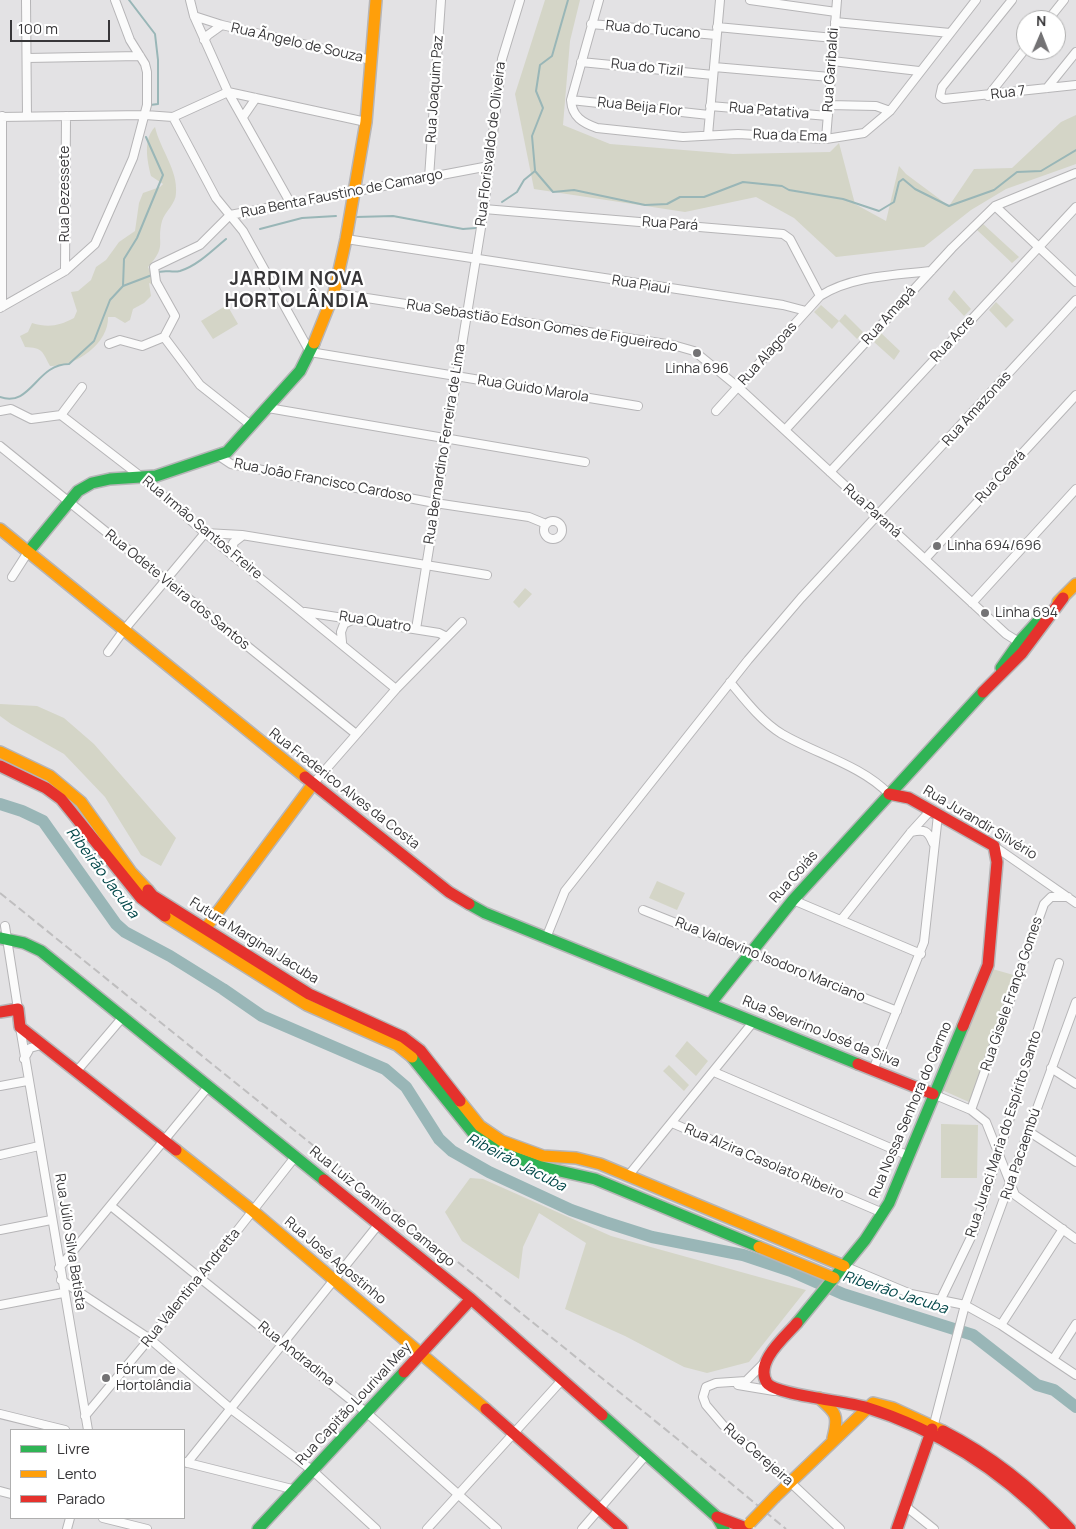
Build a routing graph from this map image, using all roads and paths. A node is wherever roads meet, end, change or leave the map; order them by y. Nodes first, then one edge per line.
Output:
1 (26, 0) edge
2 (115, 0) edge
3 (190, 0) edge
4 (376, 0) edge
5 (441, 0) edge
6 (520, 0) edge
7 (599, 0) edge
8 (720, 0) edge
9 (750, 0) edge
10 (837, 0) edge
11 (976, 0) edge
12 (1012, 0) edge
13 (1064, 0) edge
14 (1056, 10) edge
15 (836, 12) junction
16 (194, 16) junction
17 (835, 22) junction
18 (591, 24) junction
19 (222, 25) junction
20 (717, 32) junction
21 (950, 33) junction
22 (834, 38) junction
23 (204, 40) junction
24 (1076, 52) edge
25 (140, 56) junction
26 (27, 58) junction
27 (371, 60) junction
28 (1016, 60) edge
29 (832, 61) junction
30 (581, 62) junction
31 (714, 71) junction
32 (919, 71) junction
33 (830, 77) junction
34 (1076, 85) edge
35 (1047, 88) junction
36 (228, 92) junction
37 (988, 96) junction
38 (256, 98) junction
39 (570, 100) junction
40 (829, 105) junction
41 (710, 110) junction
42 (890, 112) junction
43 (145, 115) junction
44 (1, 116) edge
45 (27, 116) junction
46 (66, 116) junction
47 (828, 116) junction
48 (243, 117) junction
49 (173, 118) junction
50 (366, 122) junction
51 (708, 135) junction
52 (826, 139) junction
53 (489, 166) junction
54 (1076, 173) edge
55 (429, 178) junction
56 (354, 192) junction
57 (292, 204) junction
58 (995, 206) junction
59 (1076, 207) edge
60 (484, 208) junction
61 (230, 215) junction
62 (346, 239) junction
63 (1039, 246) junction
64 (475, 260) junction
65 (65, 271) junction
66 (930, 271) junction
67 (1076, 282) edge
68 (334, 293) junction
69 (820, 296) junction
70 (1076, 300) edge
71 (1, 307) edge
72 (806, 311) junction
73 (466, 315) junction
74 (164, 337) junction
75 (109, 344) dead end
76 (310, 352) junction
77 (456, 376) junction
78 (82, 387) dead end
79 (738, 387) junction
80 (1076, 395) edge
81 (638, 406) dead end
82 (268, 408) junction
83 (0, 411) edge
84 (716, 411) dead end
85 (61, 415) junction
86 (252, 426) junction
87 (785, 430) junction
88 (447, 439) junction
89 (0, 446) edge
90 (218, 456) junction
91 (585, 462) dead end
92 (830, 472) junction
93 (144, 478) junction
94 (1076, 489) edge
95 (69, 502) junction
96 (435, 503) junction
97 (879, 517) junction
98 (546, 524) dead end
99 (0, 529) edge
100 (205, 533) junction
101 (242, 535) junction
102 (28, 552) junction
103 (234, 557) junction
104 (925, 559) junction
105 (426, 566) junction
106 (487, 575) dead end
107 (12, 577) dead end
108 (166, 581) junction
109 (1076, 584) edge
110 (972, 603) junction
111 (304, 612) junction
112 (354, 619) junction
113 (462, 622) dead end
114 (416, 629) junction
115 (124, 630) junction
116 (445, 636) junction
117 (342, 642) junction
118 (1019, 649) junction
119 (108, 652) dead end
120 (730, 682) junction
121 (396, 689) junction
122 (356, 734) junction
123 (0, 752) edge
124 (0, 766) edge
125 (907, 775) junction
126 (312, 784) junction
127 (889, 794) junction
128 (909, 798) junction
129 (934, 812) junction
130 (910, 832) junction
131 (934, 845) junction
132 (994, 846) junction
133 (1068, 897) junction
134 (793, 900) junction
135 (1076, 903) edge
136 (643, 910) dead end
137 (841, 920) junction
138 (3, 924) edge
139 (206, 928) junction
140 (198, 938) junction
141 (546, 938) junction
142 (4, 939) edge
143 (24, 943) junction
144 (751, 952) junction
145 (921, 954) junction
146 (1059, 962) dead end
147 (710, 1004) junction
148 (1075, 1006) edge
149 (18, 1009) junction
150 (897, 1011) junction
151 (0, 1012) edge
152 (122, 1018) junction
153 (754, 1021) junction
154 (20, 1027) junction
155 (40, 1044) junction
156 (24, 1059) junction
157 (1051, 1068) junction
158 (873, 1070) junction
159 (76, 1072) junction
160 (714, 1072) junction
161 (27, 1081) junction
162 (1076, 1084) edge
163 (0, 1086) edge
164 (208, 1087) junction
165 (920, 1088) junction
166 (933, 1094) junction
167 (928, 1107) junction
168 (971, 1110) junction
169 (672, 1123) junction
170 (1028, 1131) junction
171 (164, 1142) junction
172 (39, 1146) junction
173 (999, 1153) junction
174 (0, 1155) edge
175 (909, 1156) junction
176 (295, 1157) junction
177 (1076, 1162) edge
178 (628, 1176) junction
179 (612, 1186) junction
180 (1010, 1186) junction
181 (631, 1194) junction
182 (111, 1206) junction
183 (253, 1211) junction
184 (883, 1213) junction
185 (51, 1220) junction
186 (378, 1225) junction
187 (1063, 1229) junction
188 (0, 1230) edge
189 (1076, 1238) edge
190 (844, 1266) junction
191 (59, 1268) junction
192 (200, 1278) junction
193 (61, 1280) junction
194 (333, 1280) junction
195 (833, 1281) junction
196 (63, 1293) junction
197 (471, 1299) junction
198 (940, 1301) junction
199 (0, 1305) edge
200 (965, 1305) junction
201 (1076, 1324) edge
202 (1001, 1325) junction
203 (150, 1339) junction
204 (282, 1343) junction
205 (422, 1353) junction
206 (1054, 1358) junction
207 (765, 1361) junction
208 (1076, 1375) edge
209 (562, 1380) junction
210 (724, 1383) junction
211 (779, 1391) junction
212 (817, 1397) junction
213 (866, 1407) junction
214 (231, 1409) junction
215 (367, 1412) junction
216 (0, 1414) edge
217 (85, 1416) junction
218 (61, 1429) edge
219 (88, 1429) edge
220 (932, 1429) junction
221 (515, 1432) junction
222 (832, 1440) junction
223 (646, 1455) junction
224 (185, 1462) edge
225 (313, 1471) junction
226 (790, 1482) junction
227 (296, 1490) junction
228 (458, 1494) junction
229 (904, 1505) junction
230 (600, 1509) junction
231 (717, 1517) junction
232 (107, 1519) edge
233 (747, 1526) edge
234 (147, 1529) edge
235 (258, 1529) edge
236 (376, 1529) edge
237 (427, 1529) edge
238 (498, 1529) edge
239 (582, 1529) edge
240 (622, 1529) edge
241 (724, 1529) edge
242 (840, 1529) edge
243 (897, 1529) edge
244 (934, 1529) edge
245 (1058, 1529) edge
246 (1070, 1529) edge

1 - 26 street
2 - 25 street
3 - 16 street
4 - 27 main road
5 - 55 street, Rua Joaquim Paz
6 - 53 street, Rua Florisvaldo de Oliveira
7 - 18 street
8 - 20 street
9 - 15 street
10 - 15 street, Rua Garibaldi
11 - 21 street, Rua da Ema
12 - 37 street, Rua 7
13 - 14 street
15 - 17 street, Rua Garibaldi
16 - 19 street, Rua Ãngelo de Souza
16 - 23 street
17 - 21 street
17 - 22 street, Rua Garibaldi
18 - 20 street, Rua do Tucano
18 - 30 street
19 - 23 street, Rua Ãngelo de Souza
19 - 27 street, Rua Ãngelo de Souza
20 - 22 street, Rua do Tucano
20 - 31 street
21 - 32 street, Rua da Ema
22 - 29 street, Rua Garibaldi
23 - 36 street
24 - 35 street
25 - 26 street
25 - 43 street
26 - 45 street
27 - 50 main road
28 - 37 street
29 - 32 street
29 - 33 street, Rua Garibaldi
30 - 31 street, Rua do Tizil
30 - 39 street
31 - 33 street, Rua do Tizil
31 - 41 street
32 - 42 street, Rua da Ema
33 - 40 street, Rua Garibaldi
34 - 35 street, Rua 7
35 - 37 street, Rua 7
36 - 38 street
36 - 48 street
36 - 49 street
38 - 48 street
38 - 50 street
39 - 41 street, Rua Beija Flor
39 - 51 street, Rua da Ema
40 - 42 street
40 - 47 street, Rua Garibaldi
41 - 47 street, Rua Patativa
41 - 51 street
42 - 52 street, Rua da Ema
43 - 46 street
43 - 49 street
43 - 65 street
44 - 45 street
44 - 71 street
45 - 46 street
46 - 65 street, Rua Dezessete
47 - 52 street, Rua Garibaldi
48 - 57 street
49 - 61 street
50 - 56 main road
51 - 52 street, Rua da Ema
53 - 55 street, Rua Benta Faustino de Camargo
53 - 60 street, Rua Florisvaldo de Oliveira
54 - 58 street
55 - 56 street, Rua Benta Faustino de Camargo
56 - 57 street, Rua Benta Faustino de Camargo
56 - 62 main road
57 - 61 street, Rua Benta Faustino de Camargo
58 - 63 street
58 - 66 street, Rua Amapá
59 - 63 street, Rua Acre
60 - 64 street, Rua Florisvaldo de Oliveira
60 - 69 street, Rua Pará
61 - 74 street, Rua Benta Faustino de Camargo
61 - 76 street
62 - 64 street, Rua Piaui
62 - 68 main road
63 - 67 street
63 - 92 street, Rua Acre
64 - 72 street, Rua Piaui
64 - 73 street, Rua Bernardino Ferreira de Lima
65 - 71 street
66 - 69 street, Rua Alagoas
66 - 87 street, Rua Amapá
68 - 73 street, Rua Sebastião Edson Gomes de Figueiredo
68 - 76 main road
69 - 72 street, Rua Alagoas
70 - 97 street, Rua Amazonas
72 - 79 street, Rua Alagoas
73 - 77 street, Rua Bernardino Ferreira de Lima
73 - 79 street, Rua Sebastião Edson Gomes de Figueiredo
74 - 75 street
74 - 86 street
76 - 77 street, Rua Guido Marola
76 - 82 main road
77 - 81 street, Rua Guido Marola
77 - 88 street, Rua Bernardino Ferreira de Lima
78 - 85 street
79 - 84 street, Rua Alagoas
79 - 87 street, Rua Paraná
80 - 104 street, Rua Ceará
82 - 86 main road
82 - 88 street
83 - 85 street
85 - 93 street, Rua Irmão Santos Freire
86 - 90 main road
87 - 92 street, Rua Paraná
88 - 91 street
88 - 96 street, Rua Bernardino Ferreira de Lima
89 - 95 street, Rua Odete Vieira dos Santos
90 - 93 main road
90 - 96 street, Rua João Francisco Cardoso
92 - 97 street, Rua Paraná
93 - 95 main road
93 - 100 street, Rua Irmão Santos Freire
94 - 110 street
95 - 102 main road
95 - 108 street, Rua Odete Vieira dos Santos
96 - 98 street, Rua João Francisco Cardoso
96 - 105 street, Rua Bernardino Ferreira de Lima
97 - 104 street, Rua Paraná
97 - 120 street, Rua Amazonas
99 - 102 main road, Rua Frederico Alves da Costa
100 - 101 street
100 - 103 street, Rua Irmão Santos Freire
100 - 108 street
101 - 103 street
101 - 105 street
102 - 107 street
102 - 115 main road, Rua Frederico Alves da Costa
103 - 111 street, Rua Irmão Santos Freire
104 - 110 street, Rua Paraná
105 - 106 street
105 - 114 street, Rua Bernardino Ferreira de Lima
108 - 115 street
108 - 122 street, Rua Odete Vieira dos Santos
109 - 118 main road, Rua Goiás
110 - 118 street, Rua Paraná
111 - 112 street, Rua Quatro
111 - 117 street, Rua Irmão Santos Freire
112 - 114 street, Rua Quatro
112 - 117 street
113 - 116 street
114 - 116 street, Rua Quatro
115 - 119 street
115 - 126 main road, Rua Frederico Alves da Costa
116 - 121 street
117 - 121 street, Rua Irmão Santos Freire
118 - 125 main road, Rua Goiás
120 - 127 street
120 - 141 street, Rua Amazonas
121 - 122 street
122 - 126 street
123 - 139 main road, Futura Marginal Jacuba
124 - 140 main road, Futura Marginal Jacuba
125 - 127 main road, Rua Goiás
125 - 128 main road
126 - 139 main road
126 - 141 main road, Rua Frederico Alves da Costa
127 - 128 main road, Rua Jurandir Silvério
127 - 134 main road, Rua Goiás
128 - 129 main road, Rua Jurandir Silvério
129 - 130 street
129 - 131 street
129 - 132 main road, Rua Jurandir Silvério
130 - 131 street
130 - 137 street
131 - 145 street
132 - 133 street, Rua Jurandir Silvério
132 - 166 main road, Rua Nossa Senhora do Carmo
133 - 135 street, Rua Jurandir Silvério
133 - 168 street, Rua Gisele França Gomes
134 - 137 street
134 - 144 main road, Rua Goiás
136 - 144 street, Rua Valdevino Isodoro Marciano
137 - 145 street
138 - 142 street, Rua Júlio Silva Batista
138 - 143 street
139 - 140 main road
139 - 178 main road, Futura Marginal Jacuba
140 - 179 main road, Futura Marginal Jacuba
141 - 147 main road, Rua Frederico Alves da Costa
142 - 143 main road, Rua Luiz Camilo de Camargo
142 - 149 street, Rua Júlio Silva Batista
143 - 152 main road, Rua Luiz Camilo de Camargo
144 - 147 main road, Rua Goiás
144 - 150 street, Rua Valdevino Isodoro Marciano
145 - 150 street
146 - 173 street, Rua Juraci Maria do Espírito Santo
147 - 153 main road, Rua Severino José da Silva
148 - 157 street, Rua Pacaembú
149 - 151 main road
149 - 154 main road, Rua Júlio Silva Batista
150 - 158 street
152 - 159 street
152 - 164 main road, Rua Luiz Camilo de Camargo
153 - 158 main road, Rua Severino José da Silva
153 - 160 street
154 - 155 main road, Rua José Agostinho
154 - 156 street, Rua Júlio Silva Batista
155 - 156 street
155 - 159 main road, Rua José Agostinho
156 - 161 street, Rua Júlio Silva Batista
157 - 162 street
157 - 170 street, Rua Pacaembú
158 - 165 main road, Rua Severino José da Silva
159 - 171 main road, Rua José Agostinho
160 - 169 street
160 - 175 street
161 - 163 street
161 - 172 street, Rua Júlio Silva Batista
164 - 171 street
164 - 176 main road, Rua Luiz Camilo de Camargo
165 - 166 main road, Rua Severino José da Silva
165 - 167 main road
166 - 167 main road, Rua Nossa Senhora do Carmo
166 - 168 street, Rua Severino José da Silva
167 - 175 main road, Rua Nossa Senhora do Carmo
168 - 173 street, Rua Severino José da Silva
169 - 178 street
169 - 184 street, Rua Alzira Casolato Ribeiro
170 - 177 street
170 - 180 street, Rua Pacaembú
171 - 182 street
171 - 183 main road, Rua José Agostinho
172 - 174 street
172 - 185 street, Rua Júlio Silva Batista
173 - 180 street, Rua Severino José da Silva
173 - 198 street, Rua Juraci Maria do Espírito Santo
175 - 184 main road, Rua Nossa Senhora do Carmo
176 - 183 street, Rua Valentina Andretta
176 - 186 main road, Rua Luiz Camilo de Camargo
178 - 179 main road
178 - 181 main road
178 - 190 main road, Futura Marginal Jacuba
179 - 181 main road, Futura Marginal Jacuba
180 - 187 street
180 - 200 street, Rua Pacaembú
181 - 195 main road, Futura Marginal Jacuba
182 - 191 street
182 - 192 street, Rua Andradina
183 - 192 street, Rua Valentina Andretta
183 - 194 main road, Rua José Agostinho
184 - 190 main road, Rua Nossa Senhora do Carmo
185 - 188 street
185 - 191 street, Rua Júlio Silva Batista
186 - 194 street
186 - 197 main road, Rua Luiz Camilo de Camargo
187 - 189 street
187 - 202 street
190 - 195 main road, Rua Nossa Senhora do Carmo
190 - 198 street
191 - 193 street, Rua Júlio Silva Batista
192 - 203 street, Rua Valentina Andretta
192 - 204 street, Rua Andradina
193 - 196 street, Rua Júlio Silva Batista
193 - 203 street
194 - 204 street
194 - 205 main road, Rua José Agostinho
195 - 207 main road, Rua Nossa Senhora do Carmo
196 - 199 street
196 - 217 street, Rua Júlio Silva Batista
197 - 205 main road, Rua Capitão Lourival Mey
197 - 209 main road, Rua Luiz Camilo de Camargo
198 - 200 street
200 - 202 street
200 - 220 street, Rua Pacaembú
201 - 206 street
202 - 206 street
203 - 214 street
203 - 217 street, Rua Valentina Andretta
204 - 214 street
204 - 215 street, Rua Andradina
205 - 215 main road, Rua Capitão Lourival Mey
205 - 221 main road, Rua José Agostinho
206 - 208 street
207 - 210 street, Rua Cerejeira
207 - 211 main road
209 - 221 street
209 - 223 main road, Rua Luiz Camilo de Camargo
210 - 211 street
210 - 226 street, Rua Cerejeira
211 - 212 main road
212 - 213 main road
212 - 222 main road
213 - 220 main road
213 - 222 main road
214 - 224 street
214 - 225 street
215 - 225 main road, Rua Capitão Lourival Mey
215 - 228 street, Rua Andradina
216 - 218 street
217 - 219 street, Rua Júlio Silva Batista
220 - 229 main road
220 - 245 main road
220 - 246 main road
221 - 228 street
221 - 230 main road, Rua José Agostinho
222 - 226 main road
223 - 230 street
223 - 231 main road, Rua Luiz Camilo de Camargo
224 - 227 street
225 - 227 main road, Rua Capitão Lourival Mey
225 - 236 street
226 - 233 main road, bridge
226 - 242 street, Rua Cerejeira
227 - 235 main road, Rua Capitão Lourival Mey
228 - 237 street
228 - 238 street, Rua Andradina
229 - 243 main road
229 - 244 street
230 - 239 street
230 - 240 main road, Rua José Agostinho
231 - 233 main road
231 - 241 main road, Rua Luiz Camilo de Camargo
232 - 234 street

